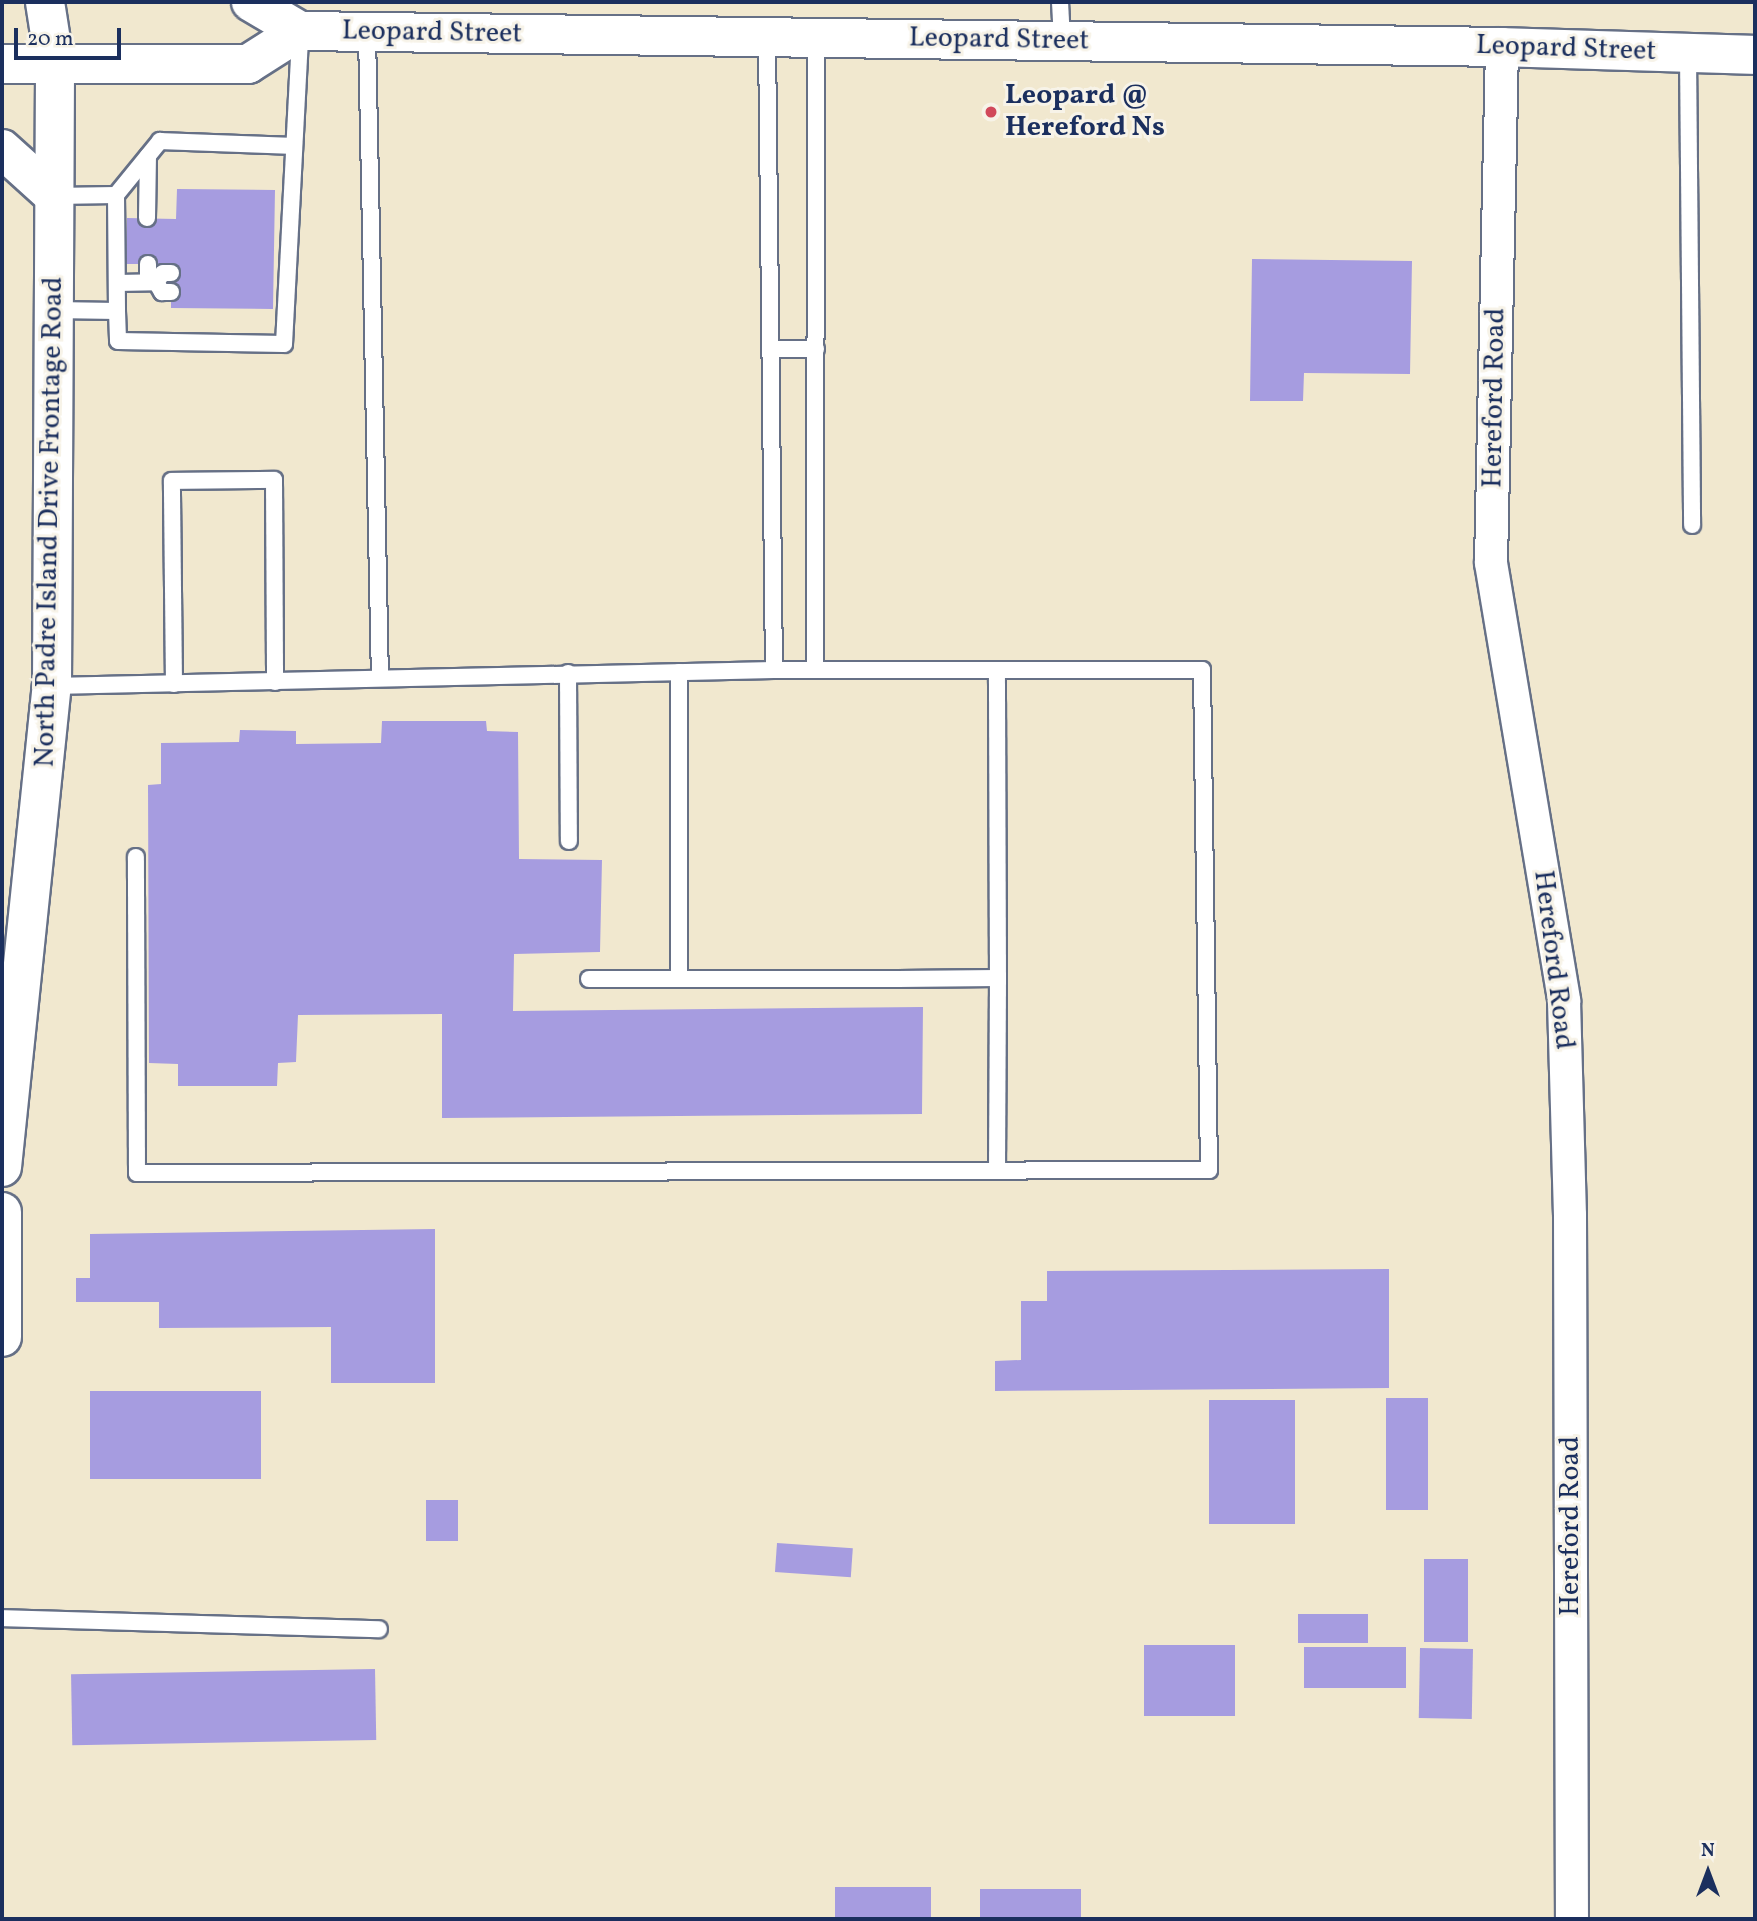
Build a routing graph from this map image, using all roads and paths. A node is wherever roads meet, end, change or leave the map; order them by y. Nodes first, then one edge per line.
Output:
1 (45, 2) edge
2 (251, 2) edge
3 (1060, 2) edge
4 (300, 31) junction
5 (367, 33) junction
6 (767, 37) junction
7 (816, 38) junction
8 (1062, 41) junction
9 (1502, 47) junction
10 (1688, 53) junction
11 (1755, 55) edge
12 (2, 64) edge
13 (55, 66) junction
14 (294, 146) junction
15 (2, 149) edge
16 (148, 156) junction
17 (116, 195) junction
18 (54, 196) junction
19 (147, 218) dead end
20 (148, 264) dead end
21 (171, 273) dead end
22 (152, 282) junction
23 (117, 283) junction
24 (171, 292) dead end
25 (54, 310) junction
26 (117, 311) junction
27 (771, 349) junction
28 (816, 349) junction
29 (1692, 525) dead end
30 (774, 670) junction
31 (814, 670) junction
32 (997, 670) junction
33 (679, 672) junction
34 (568, 673) junction
35 (380, 678) junction
36 (275, 682) junction
37 (173, 684) junction
38 (52, 686) junction
39 (569, 841) dead end
40 (136, 857) dead end
41 (998, 978) junction
42 (589, 979) dead end
43 (679, 979) junction
44 (2, 1167) edge
45 (997, 1170) junction
46 (2, 1212) edge
47 (2, 1338) edge
48 (2, 1618) edge
49 (379, 1629) dead end
50 (1572, 1919) edge

1 - 13 main road, North Padre Island Drive Frontage Road
2 - 4 main road, Leopard Street
3 - 8 lane
4 - 5 main road, Leopard Street
4 - 13 main road
4 - 14 lane
5 - 6 main road, Leopard Street
5 - 35 lane
6 - 7 main road, Leopard Street
6 - 27 lane
7 - 8 main road, Leopard Street
7 - 28 lane
8 - 9 main road, Leopard Street
9 - 10 main road, Leopard Street
9 - 50 street, Hereford Road
10 - 11 main road, Leopard Street
10 - 29 lane
12 - 13 main road
13 - 18 main road, North Padre Island Drive Frontage Road
14 - 16 lane
14 - 26 lane
15 - 18 main road
16 - 17 lane
16 - 19 lane
17 - 18 lane
17 - 23 lane
18 - 25 main road, North Padre Island Drive Frontage Road
20 - 22 lane
21 - 22 lane
22 - 23 lane
22 - 24 lane
23 - 26 lane
25 - 26 lane
25 - 38 main road, North Padre Island Drive Frontage Road
27 - 28 lane
27 - 30 lane
28 - 31 lane
30 - 31 lane
30 - 33 lane
31 - 32 lane
32 - 41 lane
32 - 45 lane
33 - 34 lane
33 - 43 lane
34 - 35 lane
34 - 39 lane
35 - 36 lane
36 - 37 lane
36 - 37 lane
37 - 38 lane
38 - 44 main road, North Padre Island Drive Frontage Road
40 - 45 lane
41 - 43 lane
41 - 45 lane
42 - 43 lane
46 - 47 main road
48 - 49 lane

